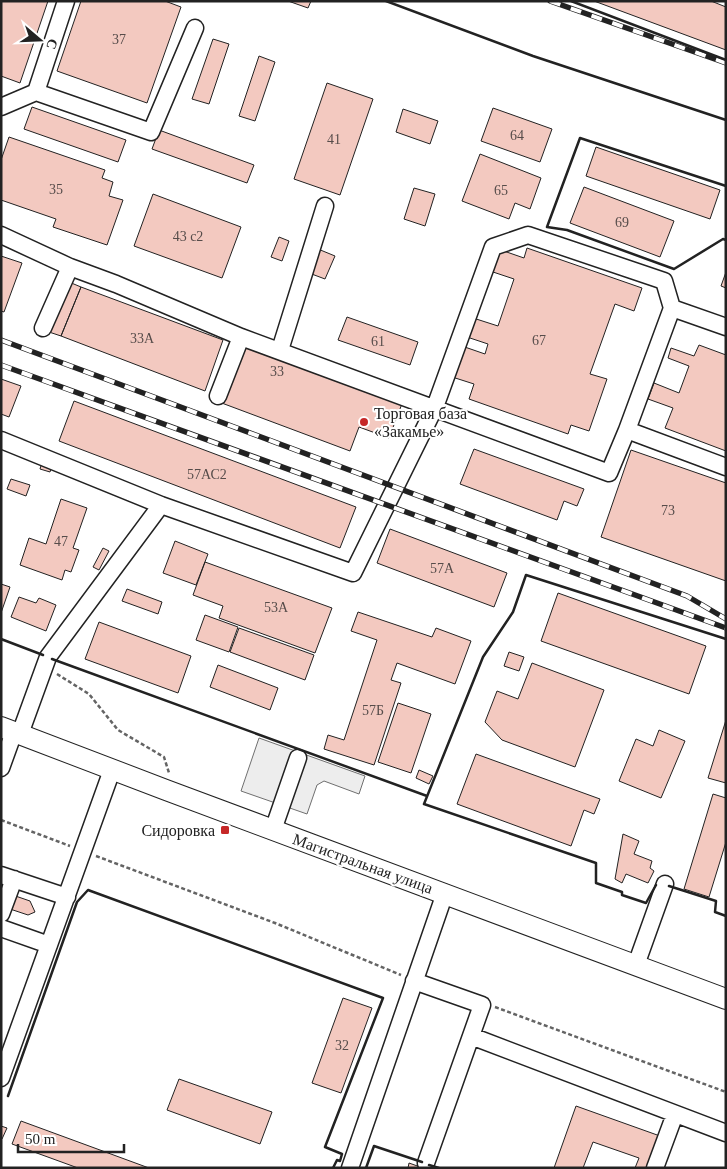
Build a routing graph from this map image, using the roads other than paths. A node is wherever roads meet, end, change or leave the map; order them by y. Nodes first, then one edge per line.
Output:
1 (66, 1) edge
2 (195, 28) dead end
3 (36, 92) junction
4 (1, 106) edge
5 (325, 206) dead end
6 (1, 235) edge
7 (70, 267) junction
8 (672, 308) junction
9 (726, 327) edge
10 (43, 328) dead end
11 (241, 336) junction
12 (280, 350) junction
13 (218, 396) dead end
14 (435, 407) junction
15 (627, 430) junction
16 (1, 440) edge
17 (726, 467) edge
18 (161, 505) junction
19 (12, 731) edge
20 (298, 758) dead end
21 (1, 768) edge
22 (112, 770) junction
23 (273, 830) junction
24 (7, 877) edge
25 (665, 884) dead end
26 (445, 893) junction
27 (67, 897) junction
28 (1, 914) edge
29 (1, 928) edge
30 (49, 946) junction
31 (636, 965) junction
32 (414, 981) junction
33 (726, 999) edge
34 (471, 1036) junction
35 (1, 1078) edge
36 (675, 1114) junction
37 (726, 1133) edge
38 (426, 1163) dead end
39 (350, 1168) edge
40 (655, 1168) edge

1 - 3 street
2 - 3 street
3 - 4 street
5 - 12 street
6 - 7 street
7 - 10 street
7 - 11 street
8 - 9 street
8 - 14 street
8 - 15 street
11 - 12 street
11 - 13 street
12 - 14 street
14 - 15 street
14 - 18 street
15 - 17 street
16 - 18 street
18 - 19 street
19 - 21 street
19 - 22 main road, Магистральная улица
20 - 23 street
22 - 23 main road, Магистральная улица
22 - 27 street
23 - 26 main road, Магистральная улица
24 - 27 street
24 - 28 street
25 - 31 street
26 - 31 main road, Магистральная улица
26 - 32 street
27 - 30 street
29 - 30 street
30 - 35 street
31 - 33 main road, Магистральная улица
32 - 34 street
32 - 39 street
34 - 36 street
34 - 38 street
36 - 37 street
36 - 40 street

